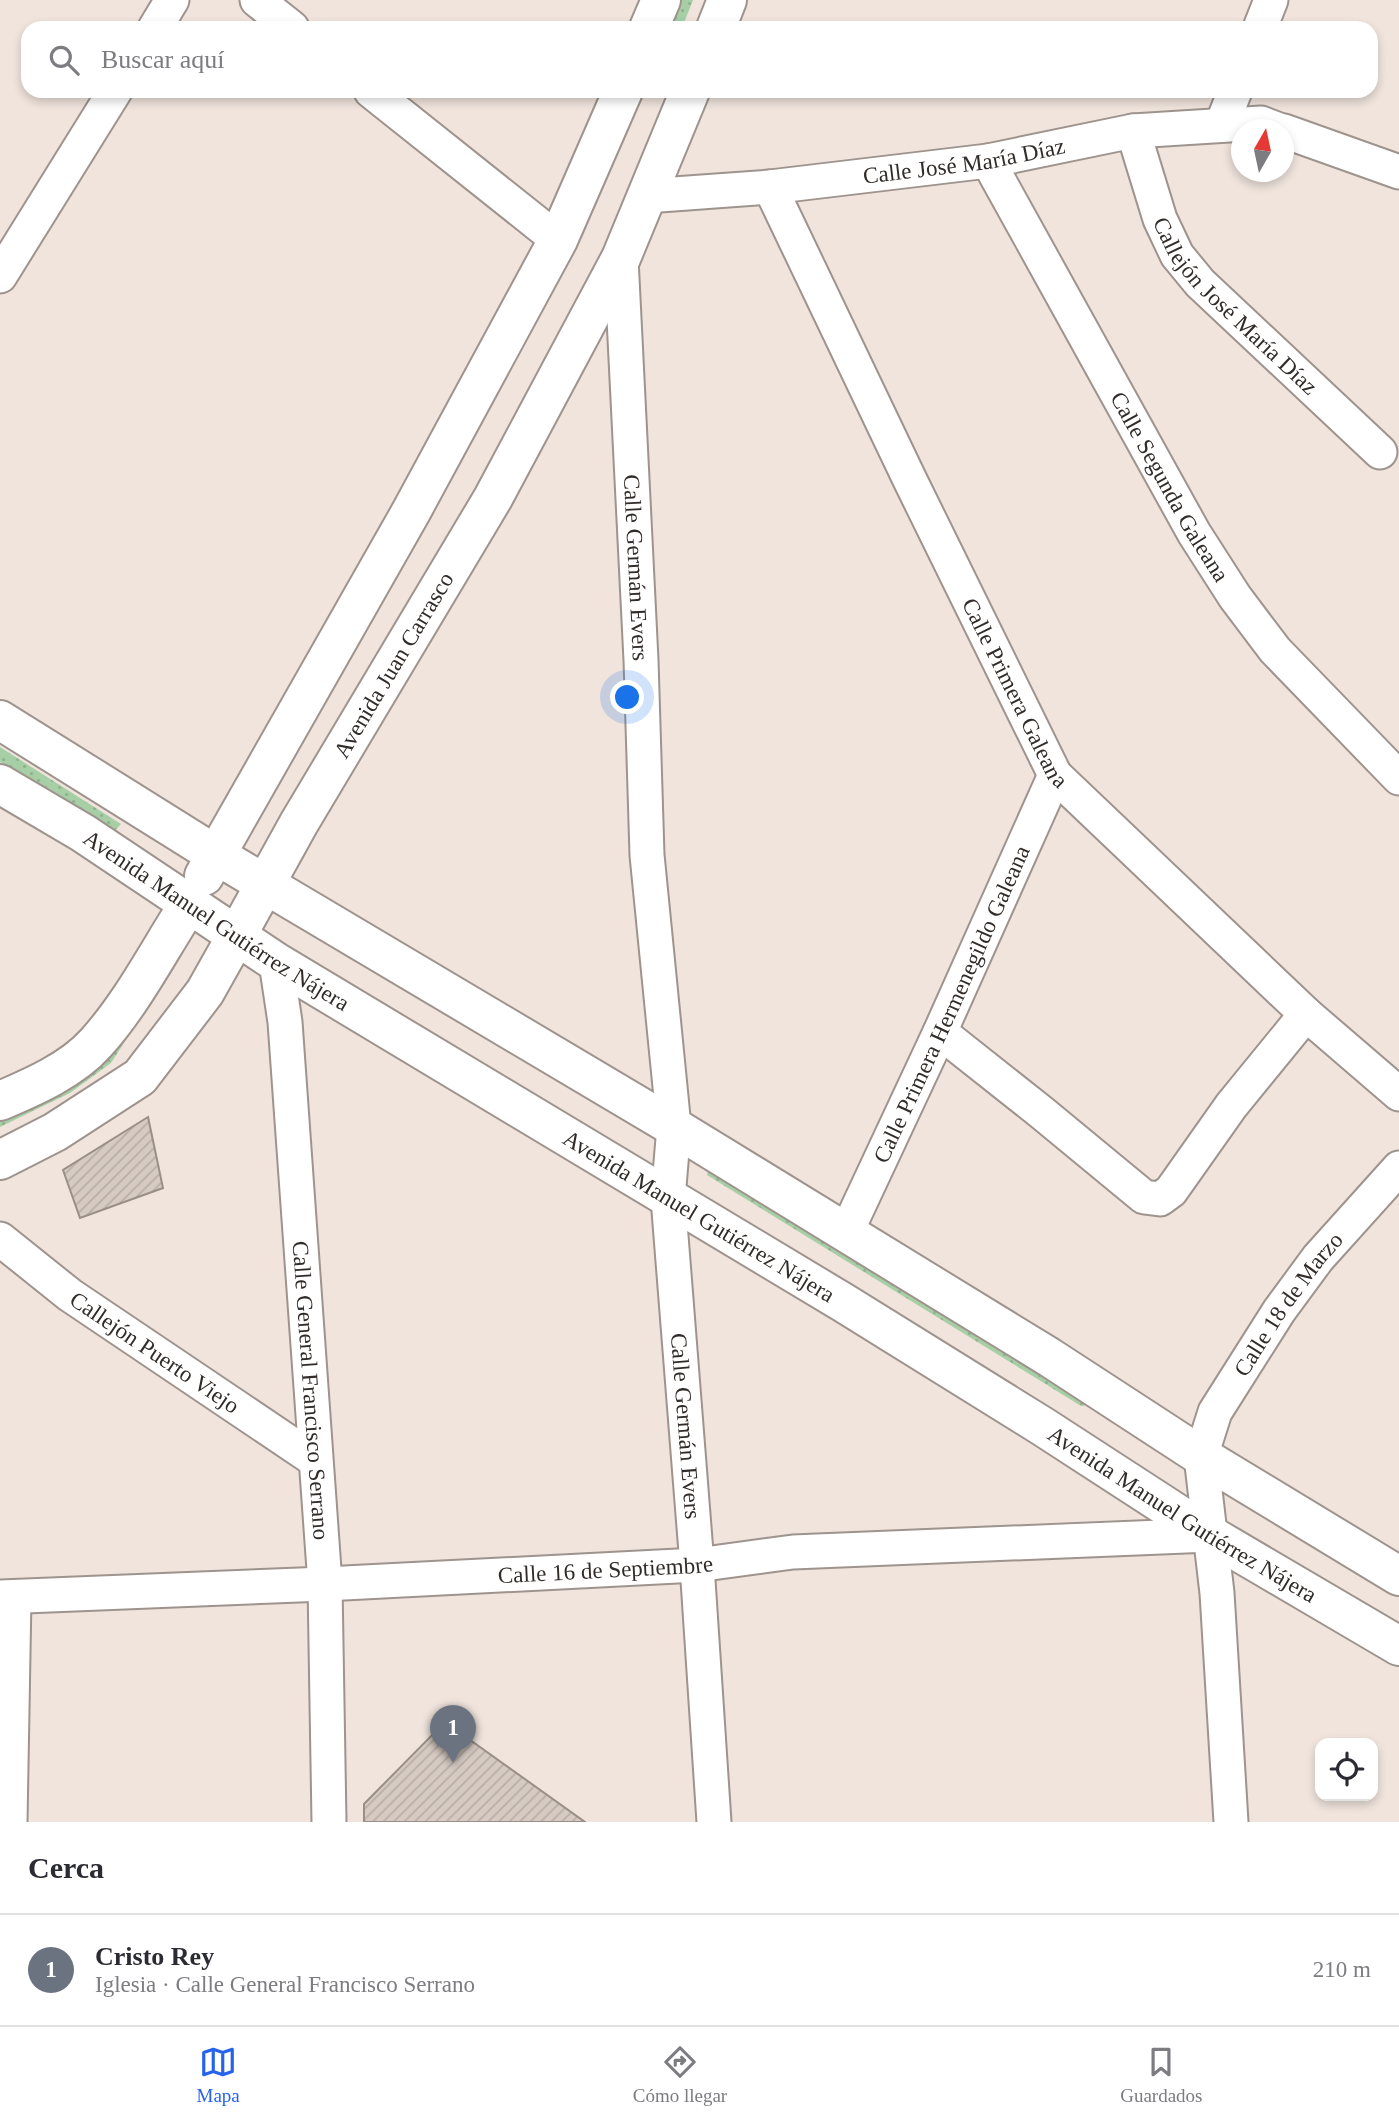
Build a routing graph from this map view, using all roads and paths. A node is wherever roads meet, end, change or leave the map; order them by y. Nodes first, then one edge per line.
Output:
1 (172, 0) edge
2 (257, 0) edge
3 (661, 0) edge
4 (727, 0) edge
5 (1271, 0) edge
6 (159, 21) edge
7 (283, 21) edge
8 (652, 21) edge
9 (719, 21) edge
10 (1263, 21) edge
11 (111, 98) edge
12 (380, 98) edge
13 (620, 98) edge
14 (687, 98) edge
15 (1232, 98) edge
16 (1222, 124) junction
17 (1231, 124) edge
18 (1133, 131) junction
19 (1294, 135) edge
20 (988, 161) junction
21 (1399, 172) edge
22 (770, 187) junction
23 (646, 196) junction
24 (558, 240) junction
25 (621, 258) junction
26 (0, 276) edge
27 (1380, 452) dead end
28 (0, 720) edge
29 (1055, 775) junction
30 (1399, 778) edge
31 (0, 784) edge
32 (216, 855) junction
33 (265, 884) junction
34 (188, 904) junction
35 (237, 935) junction
36 (276, 962) junction
37 (1306, 1014) junction
38 (940, 1032) junction
39 (1399, 1094) edge
40 (0, 1101) edge
41 (674, 1127) junction
42 (0, 1160) edge
43 (1399, 1168) edge
44 (668, 1198) junction
45 (846, 1233) junction
46 (0, 1239) edge
47 (1201, 1456) junction
48 (315, 1460) junction
49 (1210, 1535) junction
50 (697, 1565) junction
51 (1399, 1576) edge
52 (325, 1584) junction
53 (7, 1597) edge
54 (1399, 1646) edge
55 (10, 1822) edge
56 (329, 1822) edge
57 (714, 1822) edge
58 (1231, 1822) edge

1 - 6 street
2 - 7 street
3 - 8 main road
4 - 9 main road
5 - 10 street
11 - 26 street
12 - 24 street
13 - 24 main road
14 - 23 main road, Avenida Juan Carrasco
15 - 16 street
16 - 17 street, Calle José María Díaz
16 - 18 street, Calle José María Díaz
18 - 20 street, Calle José María Díaz
18 - 27 street, Callejón José María Díaz
19 - 21 street, Calle José María Díaz
20 - 22 street, Calle José María Díaz
20 - 30 street, Calle Segunda Galeana
22 - 23 street, Calle José María Díaz
22 - 29 street, Calle Primera Galeana
23 - 25 main road, Avenida Juan Carrasco
24 - 32 main road
25 - 33 main road, Avenida Juan Carrasco
25 - 41 street, Calle Germán Evers
28 - 32 main road
29 - 37 street, Calle Primera Galeana
29 - 38 street, Calle Primera Hermenegildo Galeana
31 - 34 main road, Avenida Manuel Gutiérrez Nájera
32 - 33 main road
32 - 34 main road
33 - 35 main road, Avenida Juan Carrasco
33 - 41 main road
34 - 35 main road, Avenida Manuel Gutiérrez Nájera
34 - 40 main road
35 - 36 main road, Avenida Manuel Gutiérrez Nájera
35 - 42 main road, Avenida Juan Carrasco
36 - 44 main road, Avenida Manuel Gutiérrez Nájera
36 - 48 street, Calle General Francisco Serrano
37 - 38 street
37 - 39 street, Calle Primera Galeana
38 - 45 street, Calle Primera Hermenegildo Galeana
41 - 44 street, Calle Germán Evers
41 - 45 main road
43 - 47 street, Calle 18 de Marzo
44 - 49 main road, Avenida Manuel Gutiérrez Nájera
44 - 50 street, Calle Germán Evers
45 - 47 main road
46 - 48 street, Callejón Puerto Viejo
47 - 49 street
47 - 51 main road
48 - 52 street, Calle General Francisco Serrano
49 - 50 street, Calle 16 de Septiembre
49 - 54 main road, Avenida Manuel Gutiérrez Nájera
49 - 58 street
50 - 52 street, Calle 16 de Septiembre
50 - 57 street, Calle Germán Evers
52 - 53 street, Calle 16 de Septiembre
52 - 56 street, Calle General Francisco Serrano
53 - 55 street

